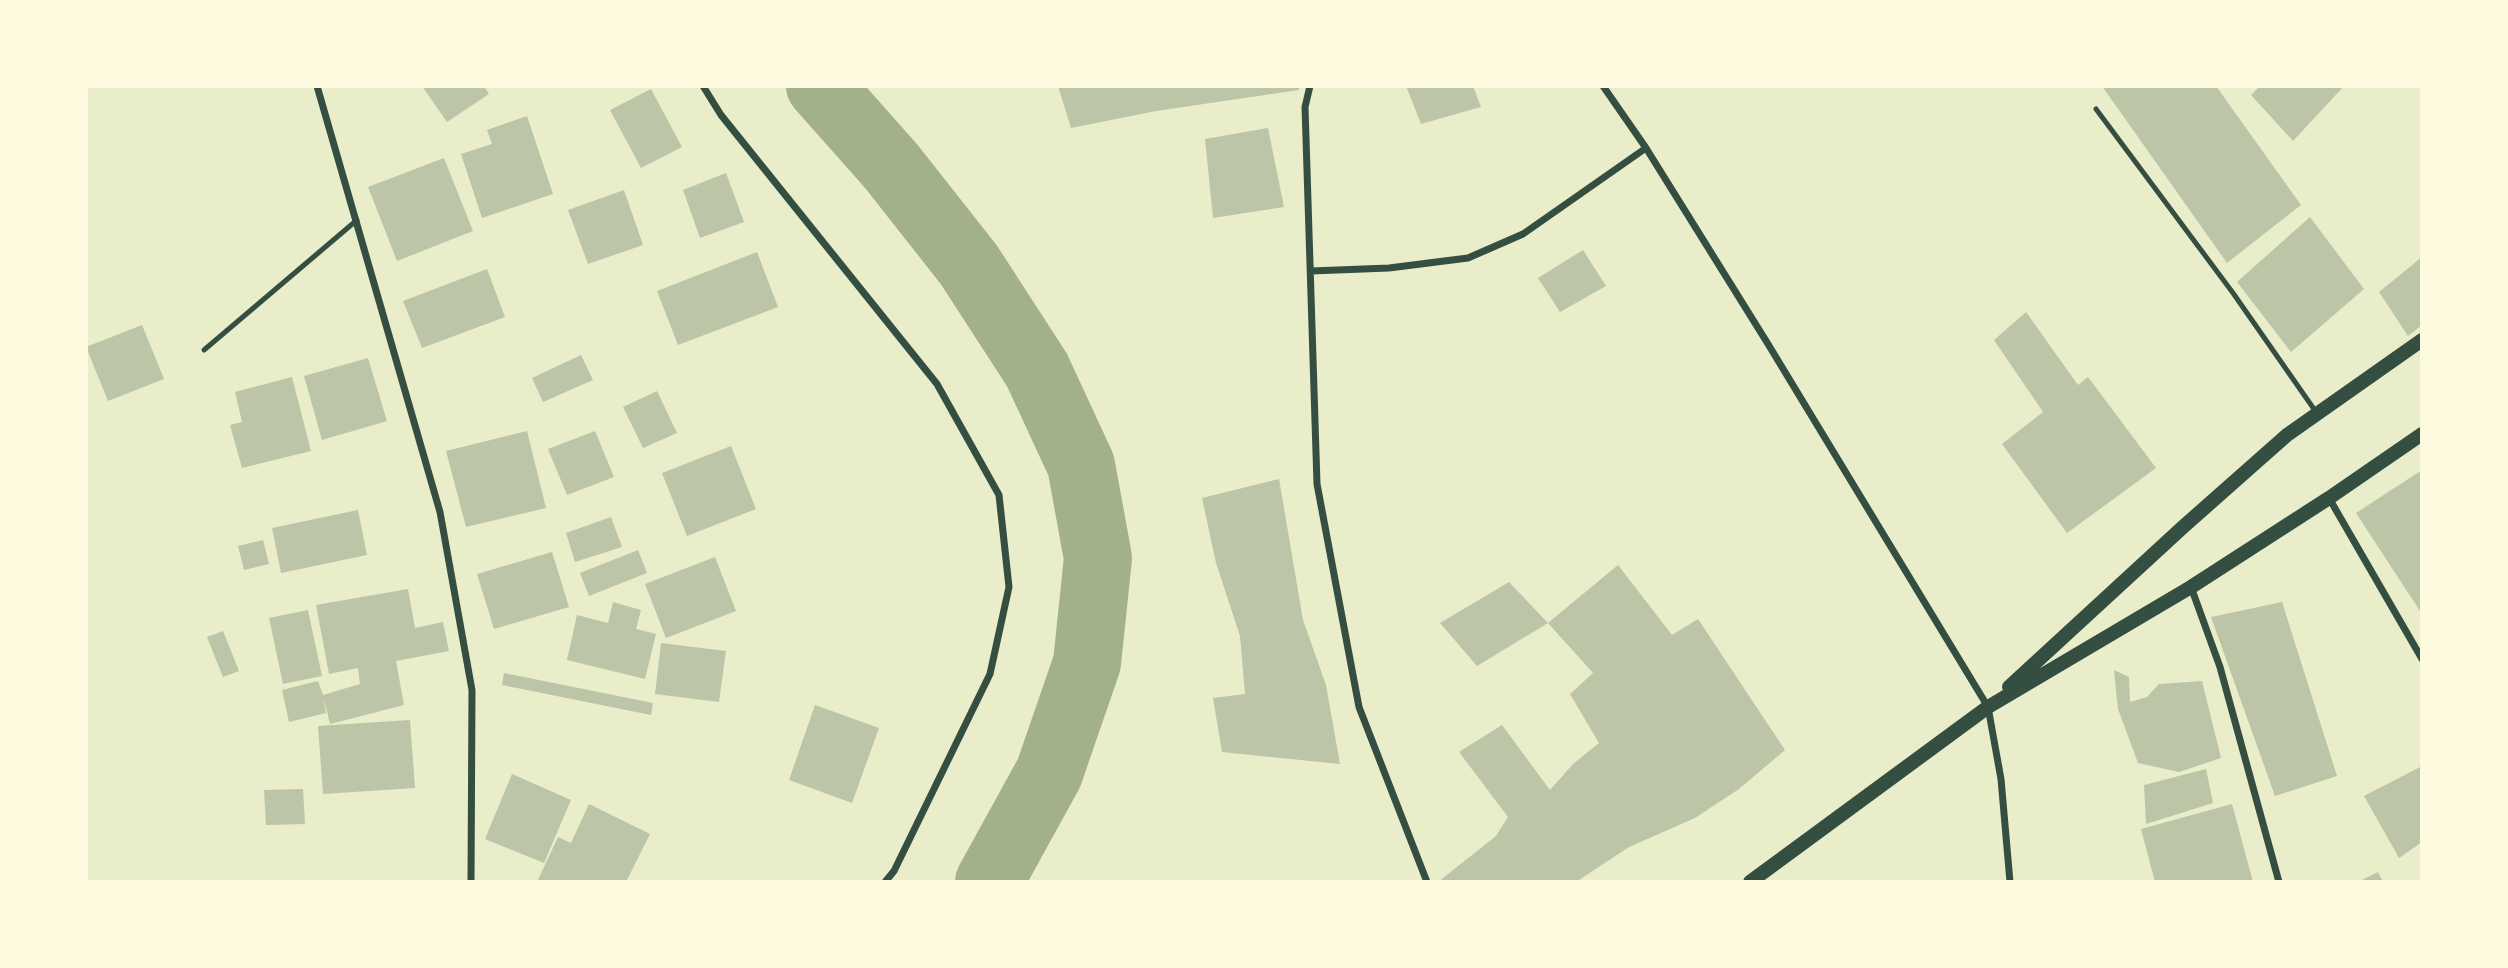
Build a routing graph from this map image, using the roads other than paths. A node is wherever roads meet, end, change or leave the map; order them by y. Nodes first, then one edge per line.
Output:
1 (317, 86) edge
2 (703, 86) edge
3 (1310, 86) edge
4 (1603, 86) edge
5 (2096, 108) dead end
6 (1646, 148) junction
7 (357, 220) junction
8 (1311, 271) junction
9 (2422, 340) edge
10 (204, 350) dead end
11 (2317, 414) junction
12 (2422, 434) edge
13 (2329, 498) junction
14 (2191, 587) junction
15 (2422, 659) edge
16 (1987, 707) junction
17 (471, 882) edge
18 (885, 882) edge
19 (1427, 882) edge
20 (1750, 882) edge
21 (2010, 882) edge
22 (2279, 882) edge

1 - 7 street
2 - 18 street
3 - 8 street
4 - 6 street
5 - 11 lane
6 - 8 street
6 - 16 street
7 - 10 lane
7 - 17 street
8 - 19 street
9 - 11 main road
11 - 16 main road
12 - 13 main road
13 - 14 main road
13 - 15 street
14 - 16 main road
14 - 22 street
16 - 20 main road
16 - 21 street

